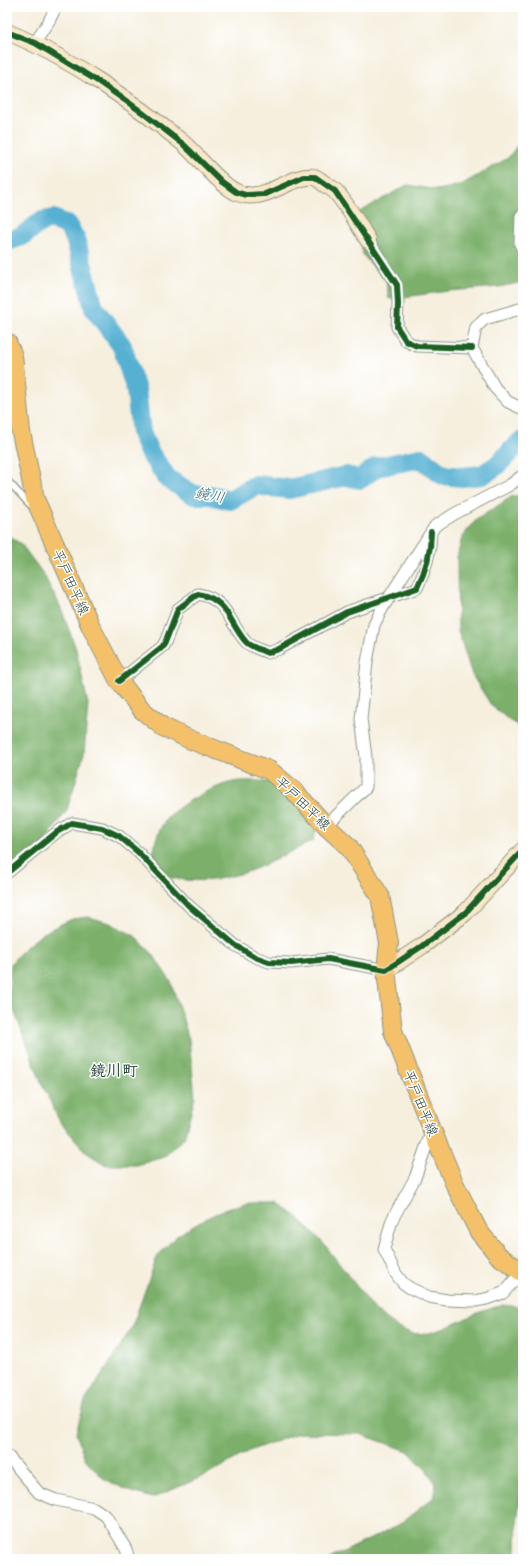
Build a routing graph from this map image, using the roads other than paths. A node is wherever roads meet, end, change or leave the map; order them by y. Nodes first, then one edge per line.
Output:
1 (56, 7) edge
2 (7, 32) edge
3 (35, 43) junction
4 (523, 215) edge
5 (368, 240) joint
6 (523, 250) edge
7 (523, 308) edge
8 (7, 342) edge
9 (472, 348) junction
10 (523, 409) edge
11 (523, 476) edge
12 (7, 480) edge
13 (45, 522) junction
14 (431, 532) junction
15 (119, 681) junction
16 (326, 826) junction
17 (523, 850) edge
18 (7, 873) edge
19 (386, 970) junction
20 (432, 1130) junction
21 (522, 1273) edge
22 (7, 1455) edge
23 (129, 1559) edge

1 - 3 street
2 - 3 street
3 - 5 street
4 - 6 street
5 - 9 street
7 - 9 street
8 - 13 main road, 平戸田平線
9 - 10 street
11 - 14 street
12 - 13 lane
13 - 15 main road, 平戸田平線
14 - 15 street
14 - 16 street, bridge
15 - 16 main road, 平戸田平線
16 - 19 main road, 平戸田平線
17 - 19 street
18 - 19 street
19 - 20 main road, 平戸田平線
20 - 21 main road, 平戸田平線
20 - 21 street
22 - 23 street

